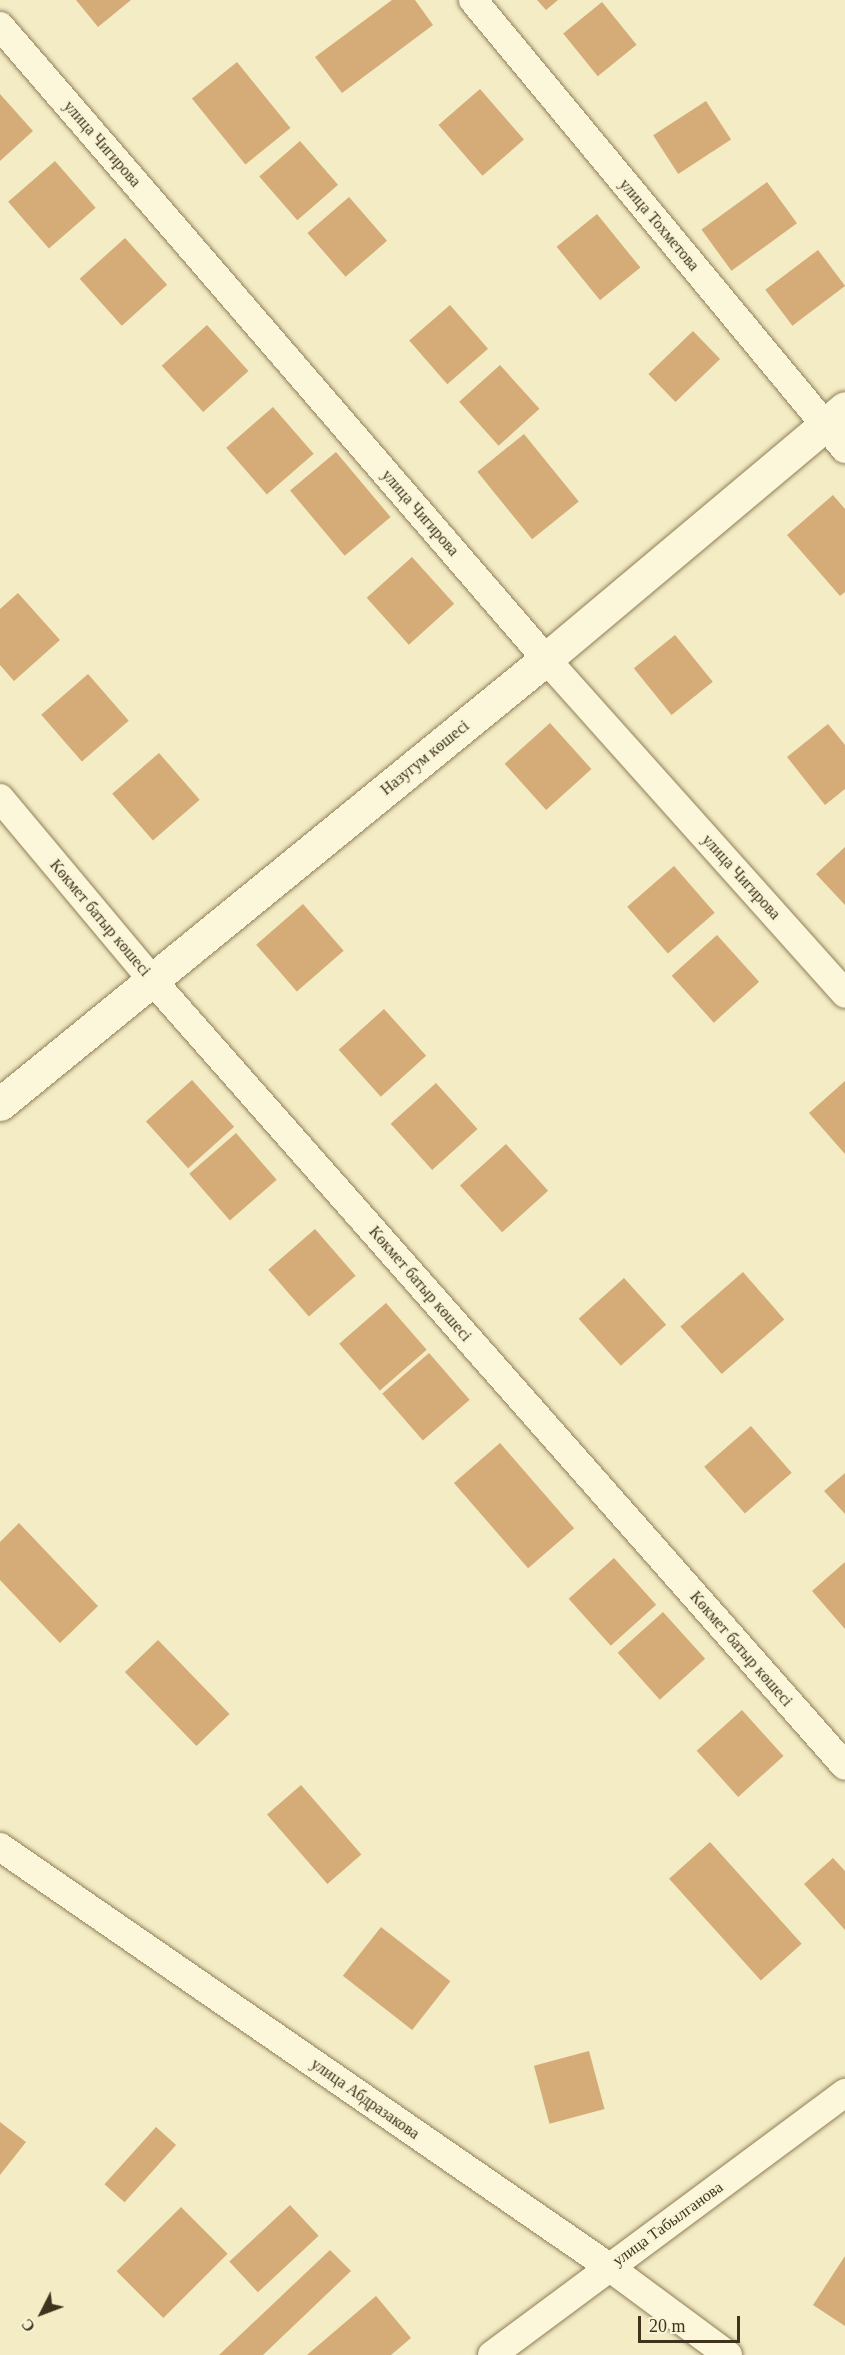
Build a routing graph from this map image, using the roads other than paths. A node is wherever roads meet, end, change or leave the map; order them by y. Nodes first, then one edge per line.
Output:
1 (474, 0) edge
2 (0, 26) edge
3 (838, 427) edge
4 (546, 659) junction
5 (0, 798) edge
6 (153, 981) junction
7 (845, 994) edge
8 (0, 1104) edge
9 (845, 1766) edge
10 (0, 1847) edge
11 (845, 2093) edge
12 (609, 2267) junction
13 (492, 2355) edge
14 (728, 2355) edge

1 - 3 street, улица Тохметова
2 - 4 street, улица Чигирова
3 - 4 street, Назугум көшесі
4 - 6 street, Назугум көшесі
4 - 7 street, улица Чигирова
5 - 6 street, Көкмет батыр көшесі
6 - 8 street, Назугум көшесі
6 - 9 street, Көкмет батыр көшесі
10 - 12 street, улица Абдразакова
11 - 12 street, улица Табылганова
12 - 13 street, улица Табылганова
12 - 14 street, улица Абдразакова

